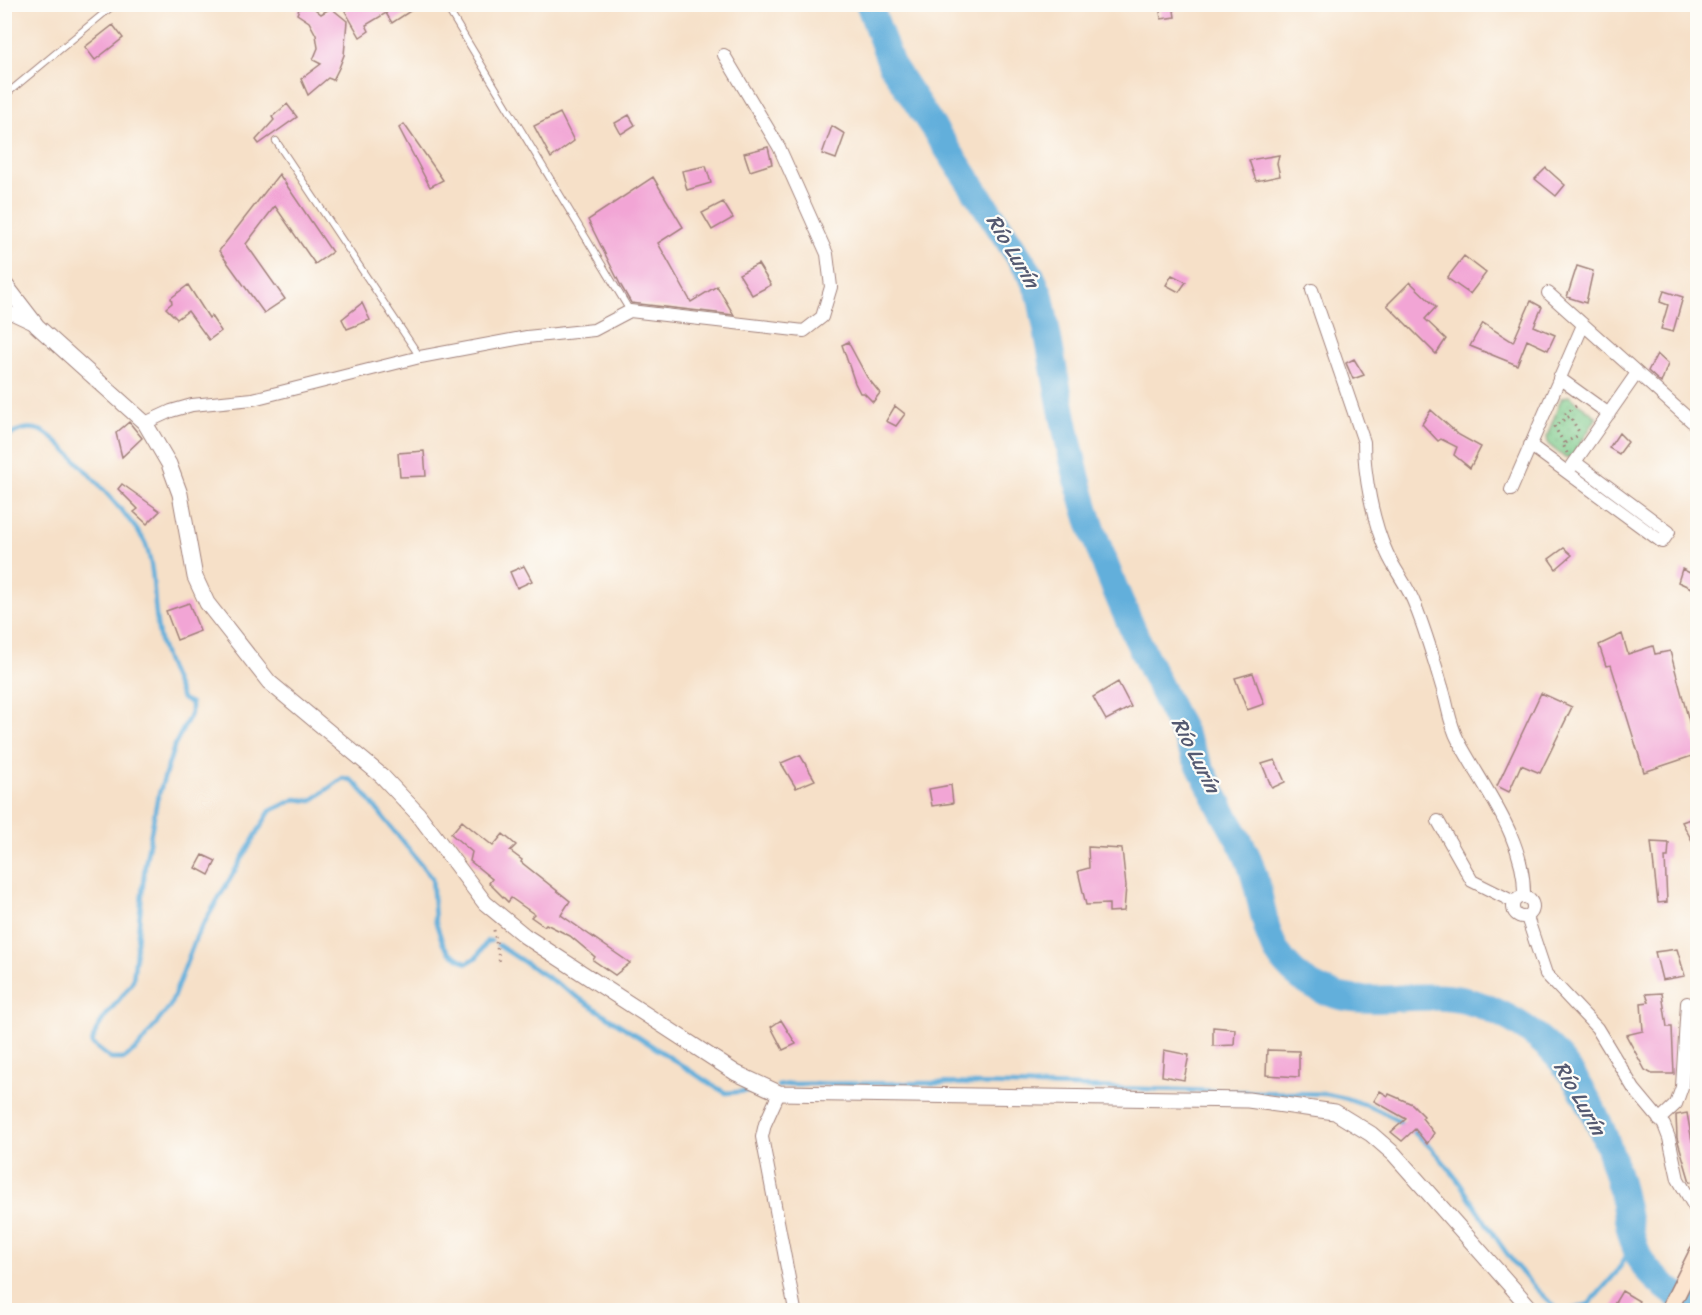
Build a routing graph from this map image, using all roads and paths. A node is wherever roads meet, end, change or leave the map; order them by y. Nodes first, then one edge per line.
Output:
1 (115, 4) edge
2 (445, 4) edge
3 (724, 55) dead end
4 (4, 96) edge
5 (276, 141) dead end
6 (4, 283) edge
7 (1312, 290) dead end
8 (1548, 293) dead end
9 (4, 310) edge
10 (630, 311) junction
11 (1583, 324) junction
12 (37, 326) junction
13 (420, 357) junction
14 (1638, 373) junction
15 (1559, 378) junction
16 (1574, 400) dead end
17 (1560, 406) dead end
18 (1609, 414) junction
19 (1556, 416) dead end
20 (1567, 416) junction
21 (145, 423) junction
22 (1698, 427) edge
23 (1580, 434) dead end
24 (1548, 436) dead end
25 (1564, 443) dead end
26 (1530, 445) junction
27 (1557, 450) dead end
28 (1572, 464) junction
29 (1511, 490) dead end
30 (1438, 821) dead end
31 (1519, 900) junction
32 (494, 928) dead end
33 (500, 964) dead end
34 (1687, 1003) dead end
35 (779, 1093) junction
36 (1659, 1120) junction
37 (1698, 1213) edge
38 (1694, 1262) edge
39 (1671, 1307) edge
40 (795, 1311) edge
41 (1532, 1311) edge

1 - 4 lane
2 - 10 lane
3 - 10 street
5 - 13 lane
6 - 12 street
7 - 31 street
8 - 11 street
9 - 12 street
10 - 13 street
11 - 14 street
11 - 15 street
12 - 21 street
13 - 21 street
14 - 18 street
14 - 22 street
15 - 18 street
15 - 26 street
16 - 20 path
17 - 20 path
18 - 28 street
19 - 24 path
20 - 23 path
20 - 25 path
21 - 35 street
26 - 28 street
26 - 29 street
27 - 28 path
28 - 28 street
30 - 31 street
31 - 36 street
32 - 33 path
34 - 36 street
35 - 40 street
35 - 41 street
36 - 37 street
38 - 39 main road

